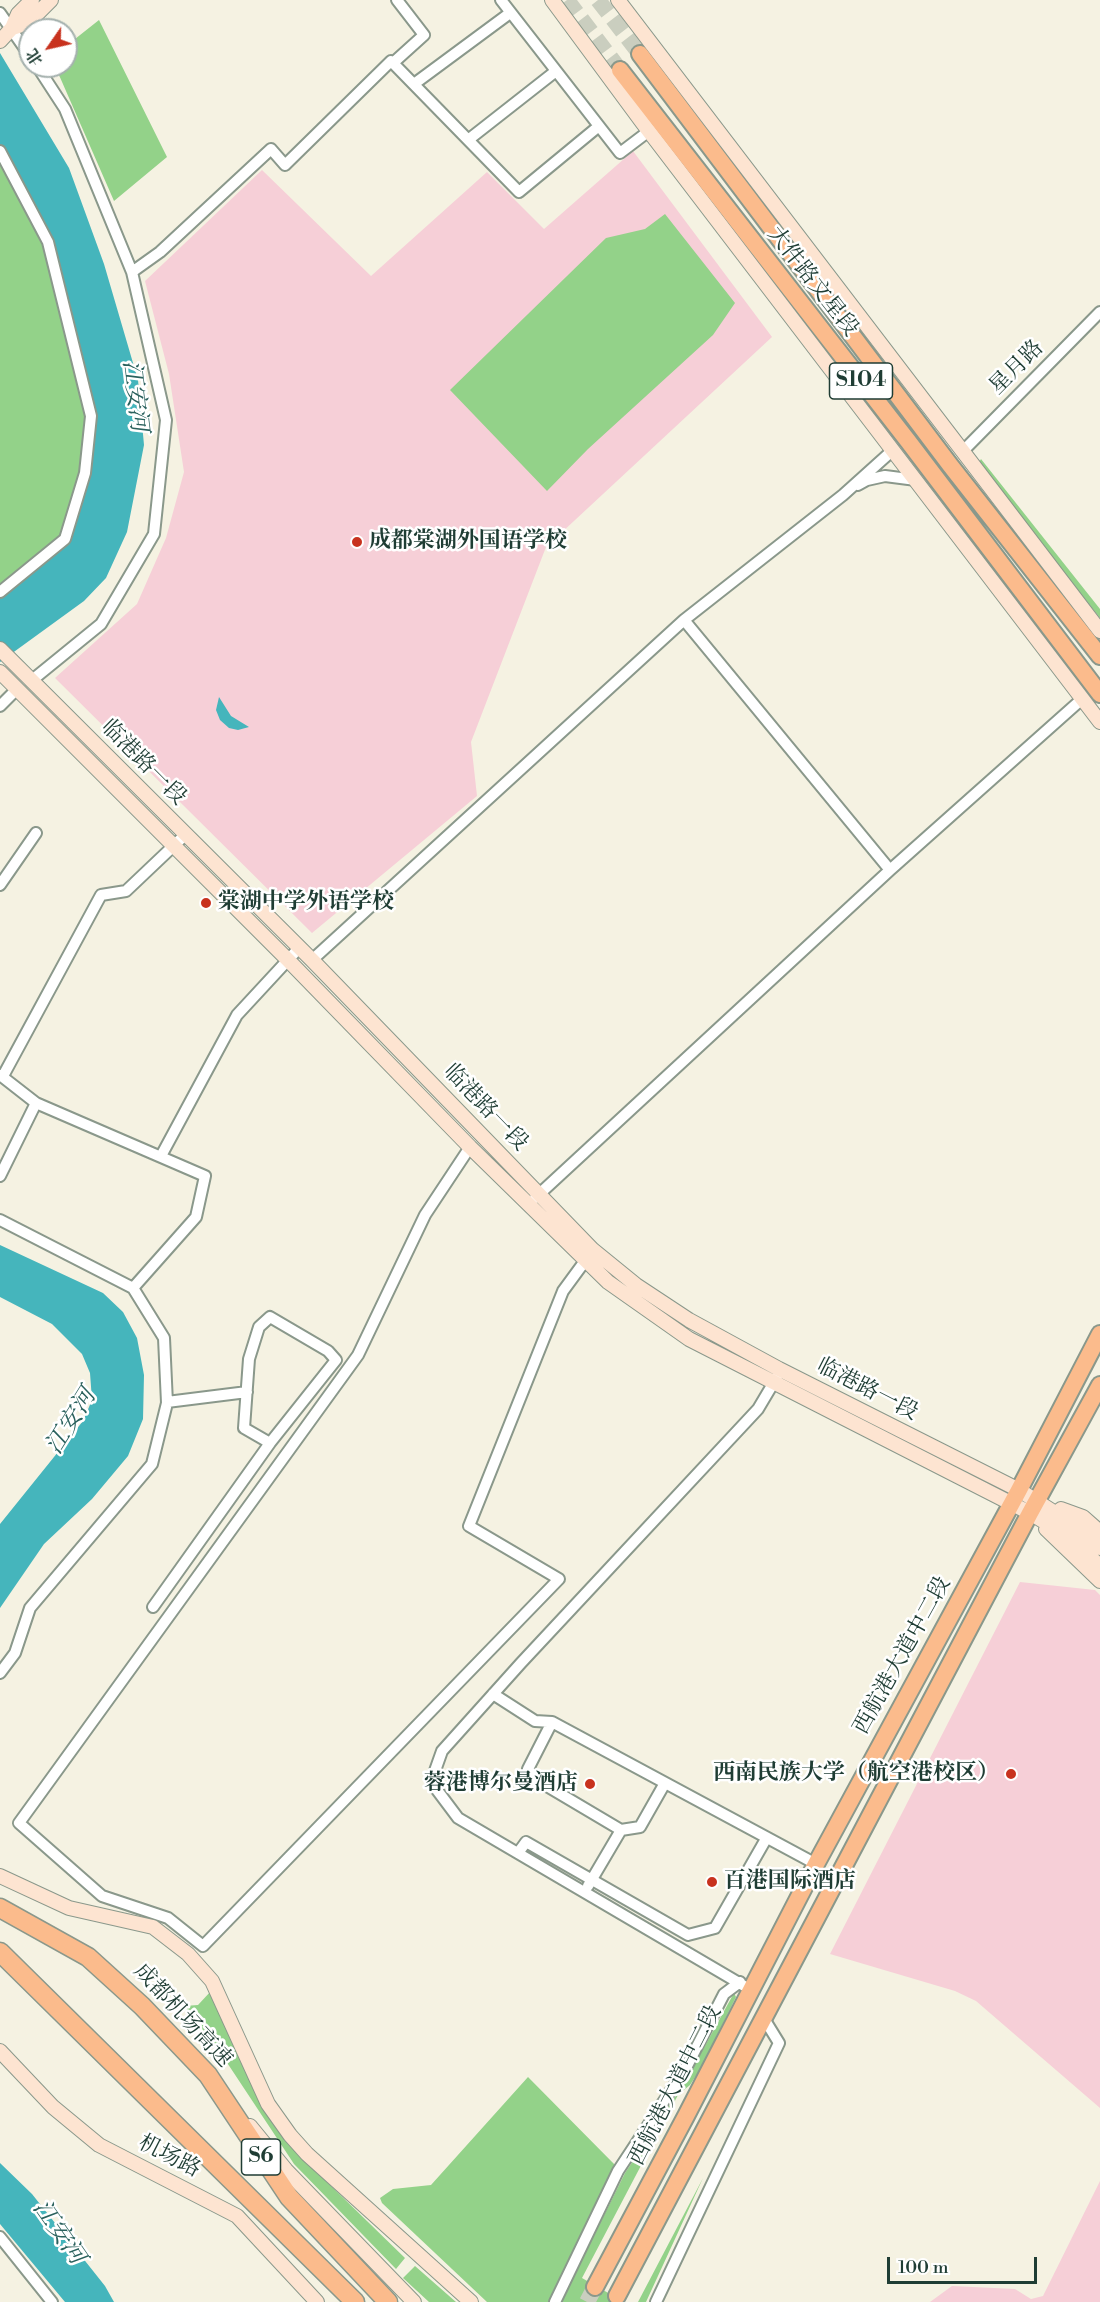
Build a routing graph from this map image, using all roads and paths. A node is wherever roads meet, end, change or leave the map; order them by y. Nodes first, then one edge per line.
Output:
1 (32, 0) edge
2 (51, 0) edge
3 (397, 0) edge
4 (501, 0) edge
5 (552, 0) edge
6 (618, 0) edge
7 (0, 13) edge
8 (510, 13) junction
9 (12, 28) junction
10 (18, 37) edge
11 (0, 40) edge
12 (640, 54) tunnel mouth
13 (393, 63) junction
14 (620, 70) tunnel mouth
15 (556, 71) junction
16 (45, 78) edge
17 (414, 84) junction
18 (598, 126) junction
19 (649, 131) junction
20 (468, 140) junction
21 (0, 152) edge
22 (132, 272) junction
23 (1100, 312) edge
24 (893, 450) junction
25 (963, 451) junction
26 (916, 480) junction
27 (843, 495) junction
28 (0, 592) edge
29 (684, 620) junction
30 (1100, 631) edge
31 (0, 650) edge
32 (1100, 656) edge
33 (1, 673) edge
34 (31, 681) junction
35 (17, 689) junction
36 (1100, 694) edge
37 (1082, 699) junction
38 (0, 706) edge
39 (1100, 722) edge
40 (36, 833) dead end
41 (185, 835) junction
42 (173, 846) junction
43 (890, 870) junction
44 (0, 885) edge
45 (299, 948) junction
46 (288, 960) junction
47 (312, 960) junction
48 (2, 1075) edge
49 (36, 1103) junction
50 (470, 1147) junction
51 (161, 1155) junction
52 (0, 1176) edge
53 (539, 1193) junction
54 (528, 1204) junction
55 (0, 1220) edge
56 (585, 1262) junction
57 (133, 1288) junction
58 (1100, 1334) edge
59 (780, 1369) junction
60 (774, 1384) junction
61 (1100, 1385) edge
62 (247, 1392) junction
63 (167, 1402) junction
64 (270, 1443) junction
65 (1016, 1497) junction
66 (1033, 1506) junction
67 (1100, 1532) edge
68 (1100, 1548) edge
69 (1100, 1566) edge
70 (1100, 1581) edge
71 (153, 1607) dead end
72 (0, 1673) edge
73 (493, 1694) junction
74 (552, 1722) junction
75 (665, 1783) junction
76 (621, 1830) junction
77 (766, 1839) junction
78 (518, 1853) junction
79 (816, 1864) junction
80 (0, 1876) edge
81 (591, 1880) junction
82 (584, 1893) junction
83 (0, 1908) edge
84 (0, 1952) edge
85 (745, 1986) junction
86 (763, 2017) junction
87 (0, 2051) edge
88 (208, 2075) junction
89 (0, 2237) edge
90 (595, 2287) tunnel mouth
91 (617, 2296) dead end
92 (52, 2302) edge
93 (317, 2302) edge
94 (356, 2302) edge
95 (388, 2302) edge
96 (414, 2302) edge
97 (471, 2302) edge
98 (555, 2302) edge
99 (656, 2302) edge

1 - 9 main road
2 - 9 main road
3 - 13 street
4 - 8 street
5 - 19 main road
6 - 25 main road
7 - 9 street
8 - 15 street
8 - 17 street
9 - 10 street
9 - 11 main road
12 - 32 main road, 大件路文星段 / S104
13 - 17 street
13 - 22 street
14 - 36 main road, 大件路文星段 / S104
15 - 18 street
15 - 20 street
16 - 22 street
17 - 20 street
18 - 19 street
18 - 20 street
19 - 24 main road
21 - 28 street
22 - 34 street
23 - 25 street, 星月路
24 - 26 main road
24 - 27 street
25 - 30 main road
26 - 27 street
26 - 37 main road
27 - 29 street
29 - 43 street
29 - 47 street
31 - 34 main road, 临港路一段
33 - 35 main road, 临港路一段
34 - 41 main road, 临港路一段
35 - 38 street
35 - 42 main road, 临港路一段
37 - 39 main road
37 - 43 street
40 - 44 street
41 - 42 street
41 - 45 main road, 临港路一段
42 - 46 main road, 临港路一段
42 - 48 street
43 - 53 street
45 - 46 street
45 - 47 main road, 临港路一段
46 - 50 main road, 临港路一段
46 - 51 street
47 - 53 main road, 临港路一段
48 - 49 street
49 - 51 street
49 - 52 street
50 - 54 main road, 临港路一段
50 - 56 street
51 - 57 street
53 - 54 street
53 - 59 main road, 临港路一段
54 - 56 main road, 临港路一段
55 - 57 street
56 - 60 main road, 临港路一段
57 - 63 street
58 - 65 main road, 西航港大道中二段
59 - 60 street
59 - 65 main road, 临港路一段
60 - 65 main road, 临港路一段
60 - 73 street
61 - 66 main road
62 - 63 street
62 - 64 street
62 - 64 street
63 - 72 street
64 - 71 street
65 - 66 main road
65 - 79 main road, 西航港大道中二段
66 - 67 main road
66 - 68 main road
66 - 69 main road
66 - 70 main road
66 - 86 main road
73 - 74 street
73 - 78 street
74 - 75 street
74 - 76 street
75 - 76 street
75 - 77 street
76 - 81 street
77 - 79 street
77 - 81 street
78 - 81 street
78 - 82 street
79 - 85 main road, 西航港大道中二段
80 - 97 main road
81 - 82 street
82 - 85 street
83 - 88 highway, 成都机场高速 / S6
84 - 94 highway, S6
85 - 90 main road, 西航港大道中二段
85 - 98 street
86 - 91 main road
86 - 99 street
87 - 93 main road, 机场路
88 - 95 highway, 成都机场高速 / S6
88 - 96 main road
89 - 92 street

